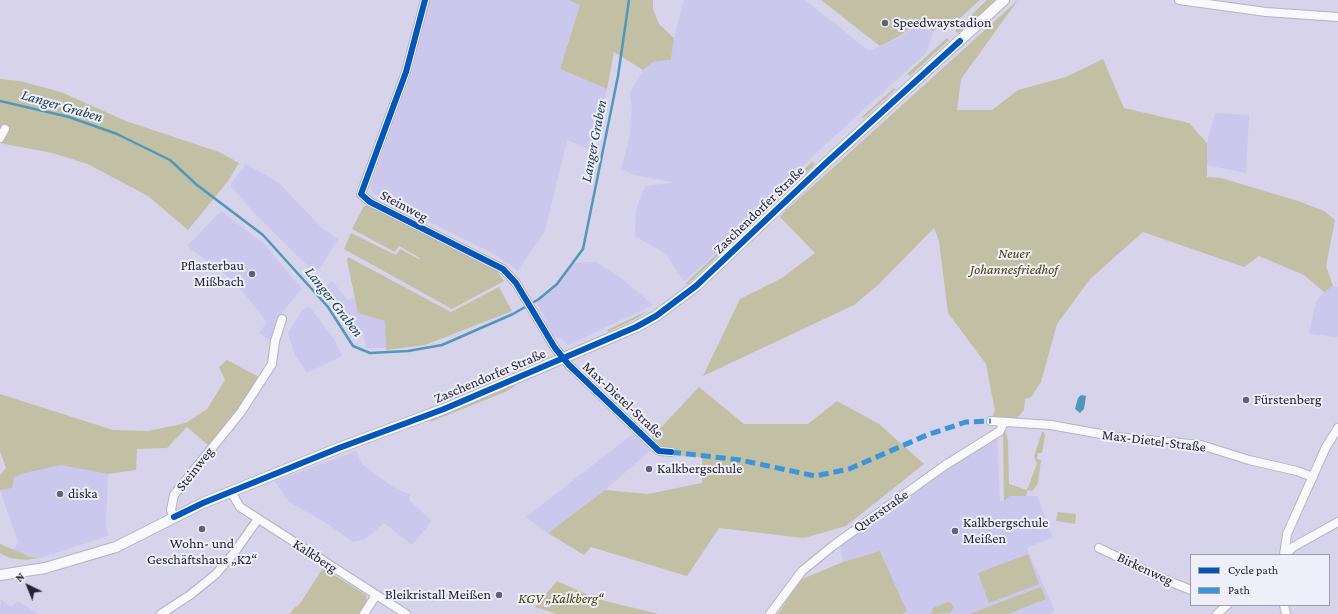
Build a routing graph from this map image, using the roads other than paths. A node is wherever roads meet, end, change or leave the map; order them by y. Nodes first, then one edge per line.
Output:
1 (425, 0) edge
2 (1004, 0) edge
3 (1179, 0) edge
4 (1338, 17) edge
5 (5, 129) dead end
6 (0, 138) edge
7 (282, 319) dead end
8 (562, 358) junction
9 (991, 421) dead end
10 (1004, 422) junction
11 (1338, 428) edge
12 (671, 452) dead end
13 (1313, 477) junction
14 (231, 492) junction
15 (174, 517) junction
16 (258, 519) junction
17 (1338, 522) edge
18 (1099, 548) dead end
19 (1284, 554) edge
20 (1285, 554) edge
21 (0, 575) edge
22 (1190, 590) edge
23 (376, 595) junction
24 (1226, 606) edge
25 (160, 614) edge
26 (364, 614) edge
27 (406, 614) edge
28 (770, 614) edge
29 (1217, 614) edge

1 - 8 street, Steinweg
2 - 8 street, Zaschendorfer Straße
3 - 4 street
5 - 6 street
7 - 15 street, Steinweg
8 - 12 street, Max-Dietel-Straße
8 - 14 street, Zaschendorfer Straße
9 - 10 street, Max-Dietel-Straße
10 - 13 street, Max-Dietel-Straße
10 - 28 street, Querstraße
11 - 13 street
13 - 19 street
14 - 15 street, Zaschendorfer Straße
14 - 16 street, Kalkberg
15 - 21 street, Zaschendorfer Straße
16 - 23 street, Kalkberg
16 - 25 street
17 - 20 street
18 - 22 street, Birkenweg
23 - 26 street
23 - 27 street, Kalkberg
24 - 29 street

